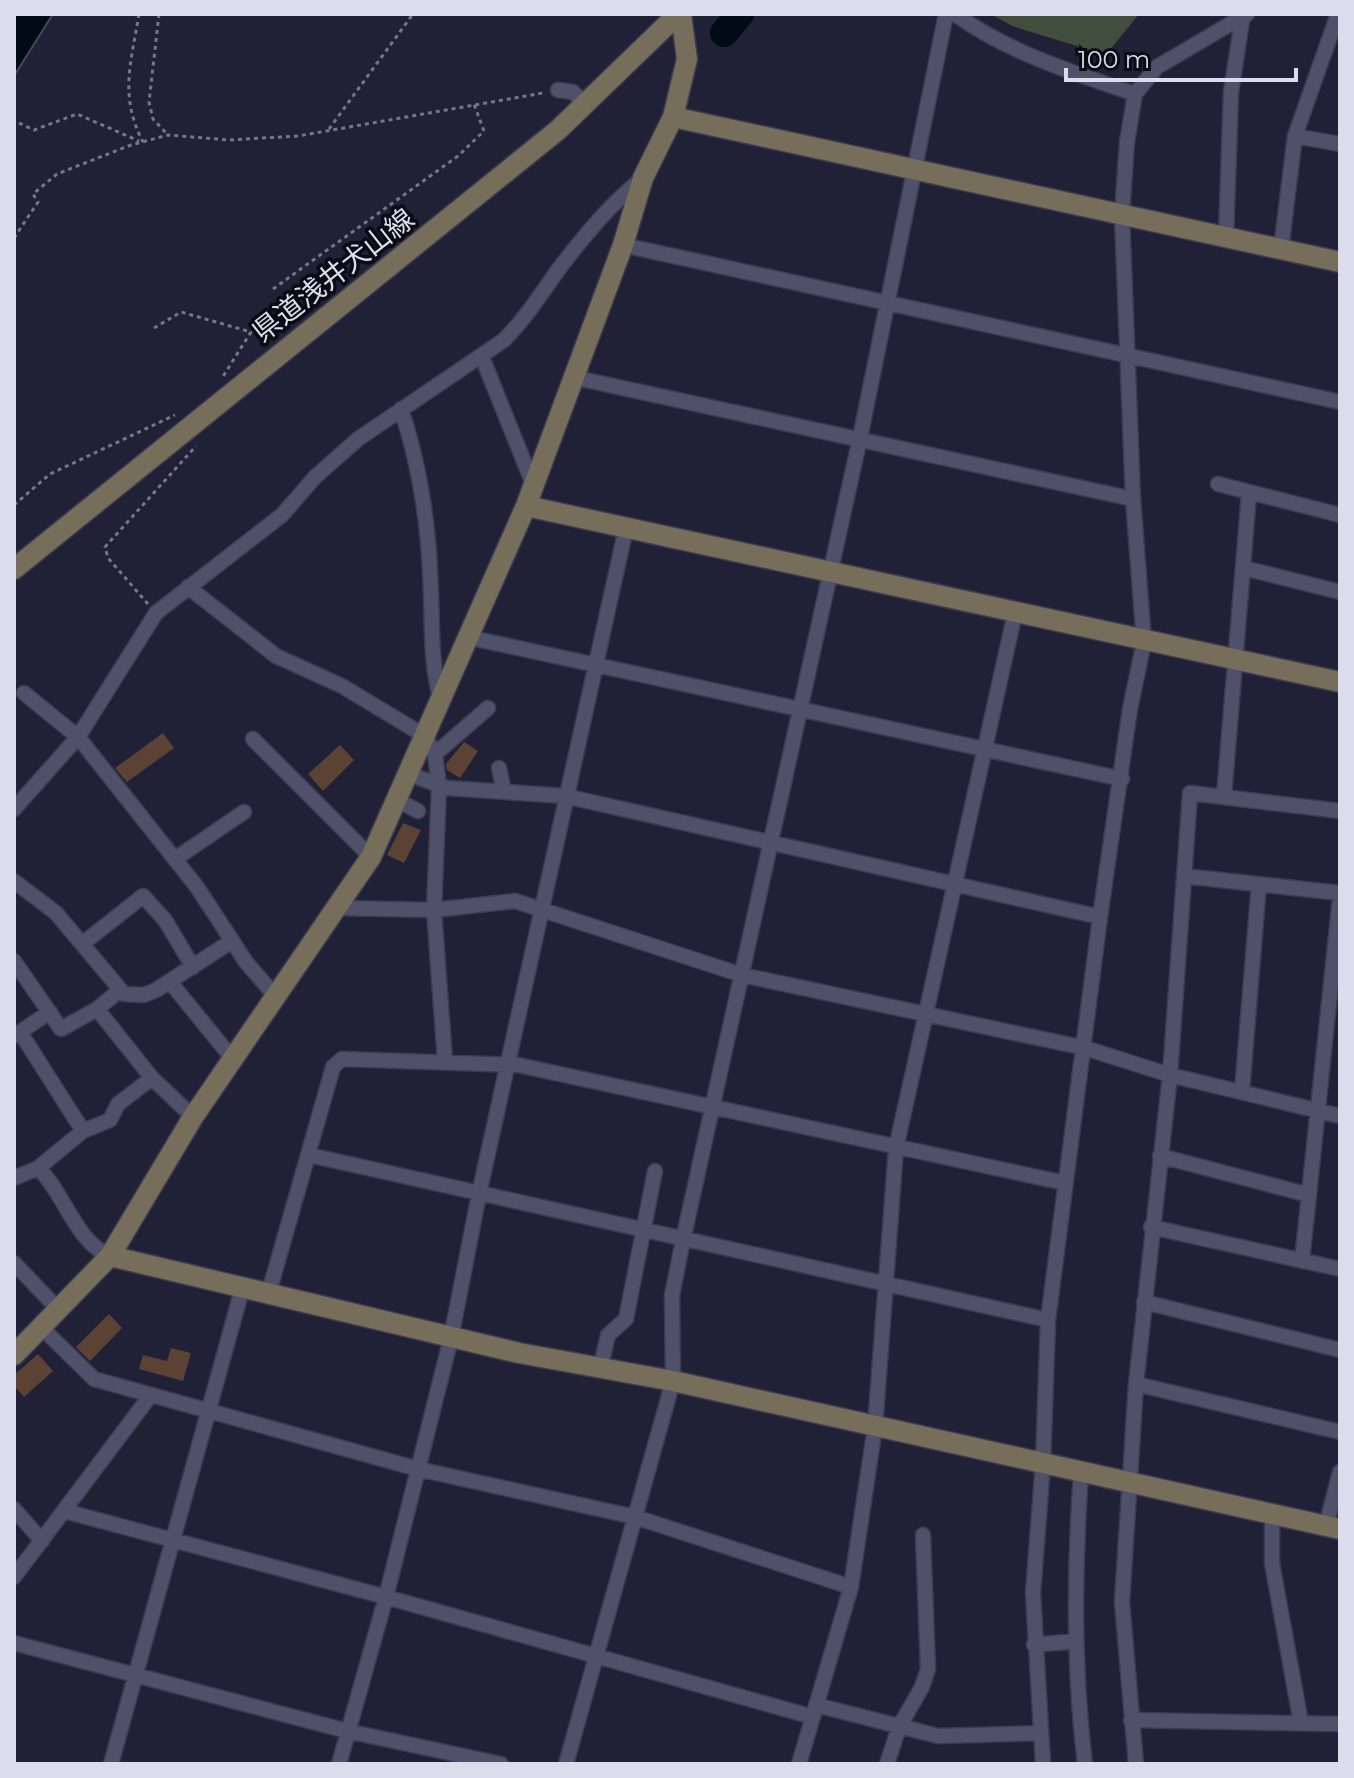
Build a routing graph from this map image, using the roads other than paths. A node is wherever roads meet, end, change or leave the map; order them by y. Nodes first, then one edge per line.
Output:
1 (679, 14) edge
2 (946, 14) edge
3 (955, 14) edge
4 (1338, 14) edge
5 (1244, 15) edge
6 (558, 90) road end
7 (1135, 94) junction
8 (585, 105) junction
9 (673, 117) junction
10 (1295, 136) junction
11 (1340, 144) edge
12 (915, 170) junction
13 (643, 178) junction
14 (1122, 215) junction
15 (1226, 237) junction
16 (623, 245) junction
17 (1281, 249) junction
18 (1340, 262) edge
19 (888, 304) junction
20 (1129, 356) junction
21 (482, 357) junction
22 (572, 377) junction
23 (1340, 402) edge
24 (401, 409) junction
25 (860, 438) junction
26 (533, 484) junction
27 (1218, 484) dead end
28 (1249, 494) junction
29 (1133, 499) junction
30 (526, 506) junction
31 (1340, 515) edge
32 (626, 528) junction
33 (1244, 568) junction
34 (14, 569) edge
35 (830, 572) junction
36 (188, 587) junction
37 (1340, 592) edge
38 (1015, 613) junction
39 (467, 637) junction
40 (1144, 642) junction
41 (1238, 660) junction
42 (597, 666) junction
43 (1340, 682) edge
44 (24, 693) dead end
45 (441, 701) junction
46 (488, 708) dead end
47 (800, 710) junction
48 (78, 737) junction
49 (253, 739) dead end
50 (430, 745) junction
51 (986, 748) junction
52 (499, 768) dead end
53 (409, 774) junction
54 (1122, 779) junction
55 (439, 786) junction
56 (504, 792) junction
57 (565, 796) junction
58 (1224, 796) junction
59 (397, 800) junction
60 (14, 809) edge
61 (418, 811) dead end
62 (1340, 811) edge
63 (244, 812) dead end
64 (769, 842) junction
65 (371, 857) junction
66 (175, 859) junction
67 (1184, 876) junction
68 (14, 881) edge
69 (953, 882) junction
70 (1259, 884) junction
71 (1340, 895) edge
72 (338, 908) junction
73 (434, 910) junction
74 (541, 911) junction
75 (1100, 917) junction
76 (232, 941) junction
77 (82, 944) junction
78 (14, 961) edge
79 (193, 967) junction
80 (742, 975) junction
81 (170, 982) junction
82 (119, 991) junction
83 (276, 997) junction
84 (97, 1009) junction
85 (50, 1012) junction
86 (927, 1013) junction
87 (17, 1034) edge
88 (1085, 1048) junction
89 (232, 1058) junction
90 (445, 1061) junction
91 (508, 1064) junction
92 (1170, 1075) junction
93 (152, 1078) junction
94 (309, 1091) dead end
95 (1242, 1091) junction
96 (324, 1100) junction
97 (712, 1108) junction
98 (1317, 1112) junction
99 (1340, 1116) edge
100 (193, 1117) junction
101 (83, 1131) junction
102 (896, 1148) junction
103 (309, 1155) junction
104 (1160, 1156) junction
105 (38, 1168) junction
106 (655, 1171) dead end
107 (14, 1178) edge
108 (1065, 1183) junction
109 (479, 1194) junction
110 (1309, 1195) junction
111 (1151, 1227) junction
112 (642, 1231) junction
113 (683, 1240) junction
114 (110, 1256) junction
115 (1302, 1261) junction
116 (14, 1263) edge
117 (1340, 1269) edge
118 (887, 1285) junction
119 (243, 1286) junction
120 (269, 1292) junction
121 (1144, 1302) junction
122 (59, 1310) junction
123 (1048, 1320) junction
124 (42, 1328) junction
125 (451, 1338) junction
126 (1340, 1350) edge
127 (14, 1355) edge
128 (600, 1369) junction
129 (673, 1381) junction
130 (1136, 1384) junction
131 (150, 1396) junction
132 (206, 1410) junction
133 (875, 1427) junction
134 (1340, 1432) edge
135 (1043, 1463) junction
136 (418, 1469) junction
137 (1340, 1472) edge
138 (1081, 1473) junction
139 (1130, 1482) junction
140 (14, 1509) edge
141 (64, 1511) junction
142 (1272, 1514) junction
143 (635, 1517) junction
144 (1333, 1528) edge
145 (923, 1535) dead end
146 (42, 1541) junction
147 (171, 1541) junction
148 (14, 1577) edge
149 (851, 1587) junction
150 (386, 1597) junction
151 (1074, 1641) junction
152 (14, 1643) edge
153 (1034, 1645) junction
154 (596, 1657) junction
155 (135, 1673) junction
156 (814, 1711) junction
157 (1131, 1720) junction
158 (1301, 1723) junction
159 (1340, 1724) edge
160 (899, 1727) junction
161 (347, 1731) junction
162 (1041, 1733) junction
163 (111, 1764) edge
164 (339, 1764) edge
165 (501, 1764) edge
166 (566, 1764) edge
167 (799, 1764) edge
168 (887, 1764) edge
169 (1043, 1764) edge
170 (1085, 1764) edge
171 (1136, 1764) edge

1 - 8 street, 県道浅井犬山線
1 - 9 street
2 - 12 street
3 - 7 street
4 - 10 street
5 - 7 street
5 - 15 street
6 - 8 street
7 - 14 street
8 - 34 street, 県道浅井犬山線
9 - 12 street
9 - 13 street
10 - 11 street
10 - 17 street
12 - 14 street
12 - 19 street
13 - 16 street
13 - 21 street
14 - 15 street
14 - 20 street
15 - 17 street
16 - 19 street
16 - 22 street
17 - 18 street
19 - 20 street
19 - 25 street
20 - 23 street
20 - 29 street
21 - 24 street
21 - 26 street
22 - 25 street
22 - 26 street
24 - 36 street
24 - 45 street
25 - 29 street
25 - 35 street
26 - 30 street
27 - 28 street
28 - 31 street
28 - 33 street
29 - 40 street
30 - 32 street
30 - 39 street
32 - 35 street
32 - 42 street
33 - 37 street
33 - 41 street
35 - 38 street
35 - 47 street
36 - 48 street
36 - 50 street
38 - 40 street
38 - 51 street
39 - 42 street
39 - 45 street
40 - 41 street
40 - 54 street
41 - 43 street
41 - 58 street
42 - 47 street
42 - 57 street
44 - 48 street
45 - 50 street
46 - 50 street
47 - 51 street
47 - 64 street
48 - 60 street
48 - 66 street
49 - 65 street
50 - 53 street
50 - 55 street
51 - 54 street
51 - 69 street
52 - 56 street
53 - 55 street
53 - 59 street
54 - 75 street
55 - 56 street
55 - 73 street
56 - 57 street
57 - 64 street
57 - 74 street
58 - 62 street
58 - 67 street
59 - 61 street
59 - 65 street
63 - 66 street
64 - 69 street
64 - 80 street
65 - 72 street
66 - 76 street
67 - 70 street
67 - 92 street
68 - 77 street
69 - 75 street
69 - 86 street
70 - 71 street
70 - 95 street
71 - 98 street
72 - 73 street
72 - 83 street
73 - 74 street
73 - 90 street
74 - 80 street
74 - 91 street
75 - 88 street
76 - 79 street
76 - 83 street
77 - 79 street
77 - 82 street
78 - 85 street
79 - 81 street
80 - 86 street
80 - 97 street
81 - 82 street
81 - 89 street
82 - 84 street
83 - 89 street
84 - 85 street
84 - 93 street
85 - 87 street
86 - 88 street
86 - 102 street
87 - 101 street
88 - 92 street
88 - 108 street
89 - 100 street
90 - 91 street
90 - 96 street
91 - 97 street
91 - 109 street
92 - 95 street
92 - 104 street
93 - 100 street
93 - 101 street
94 - 96 street
95 - 98 street
96 - 103 street
97 - 102 street
97 - 113 street
98 - 99 street
98 - 110 street
100 - 114 street
101 - 105 street
102 - 108 street
102 - 118 street
103 - 109 street
103 - 120 street
104 - 110 street
104 - 111 street
105 - 107 street
105 - 114 street
106 - 112 street
108 - 123 street
109 - 112 street
109 - 125 street
110 - 115 street
111 - 115 street
111 - 121 street
112 - 113 street
112 - 128 street
113 - 118 street
113 - 129 street
114 - 119 street
114 - 122 street
115 - 117 street
116 - 122 street
118 - 123 street
118 - 133 street
119 - 120 street
119 - 132 street
120 - 125 street
121 - 126 street
121 - 130 street
122 - 124 street
123 - 135 street
124 - 127 street
124 - 131 street
125 - 128 street
125 - 136 street
128 - 129 street
129 - 133 street
129 - 143 street
130 - 134 street
130 - 139 street
131 - 132 street
131 - 141 street
132 - 136 street
132 - 147 street
133 - 135 street
133 - 149 street
135 - 138 street
135 - 153 street
136 - 143 street
136 - 150 street
137 - 144 street
138 - 139 street
138 - 151 street
139 - 142 street
139 - 157 street
140 - 146 street
141 - 146 street
141 - 147 street
142 - 144 street
142 - 158 street
143 - 149 street
143 - 154 street
145 - 160 street
146 - 148 street
147 - 150 street
147 - 155 street
149 - 156 street
150 - 154 street
150 - 161 street
151 - 153 street
151 - 170 street
152 - 155 street
153 - 162 street
154 - 156 street
154 - 166 street
155 - 161 street
155 - 163 street
156 - 160 street
156 - 167 street
157 - 158 street
157 - 171 street
158 - 159 street
160 - 162 street
160 - 168 street
161 - 164 street
161 - 165 street
162 - 169 street

